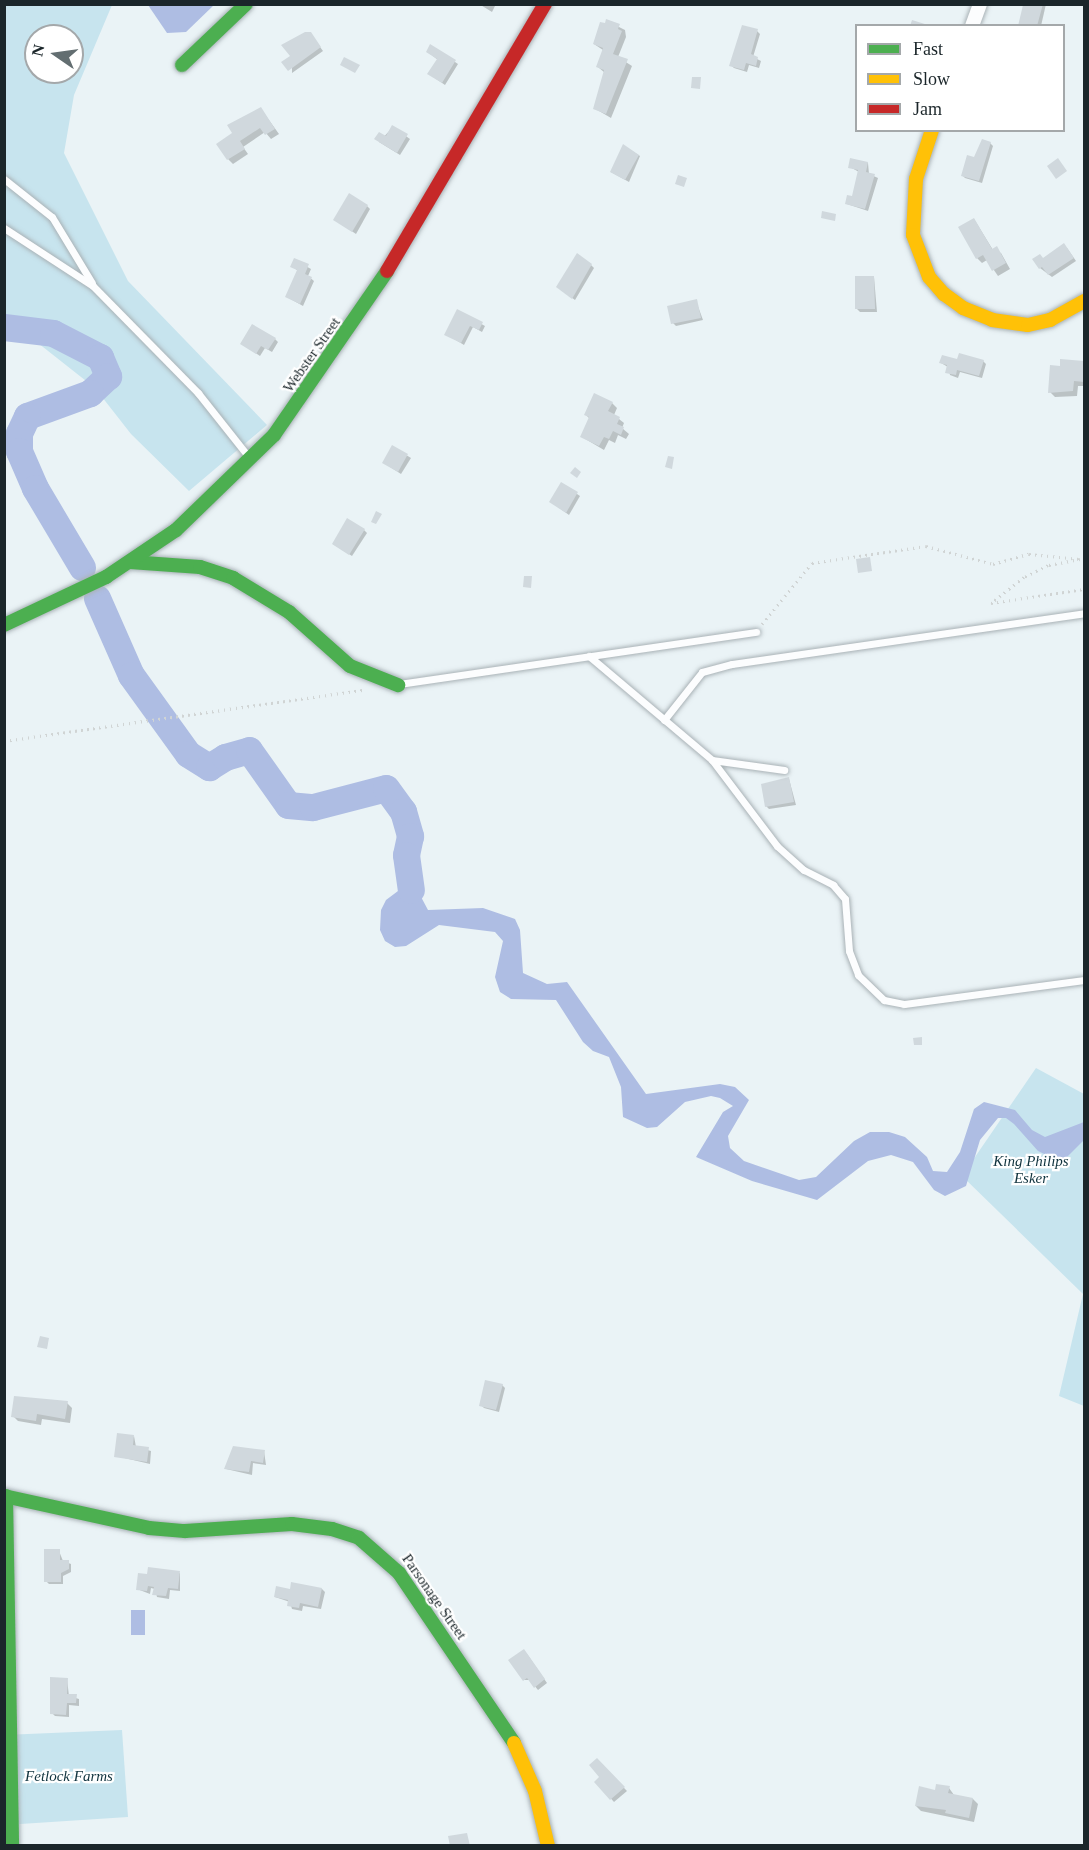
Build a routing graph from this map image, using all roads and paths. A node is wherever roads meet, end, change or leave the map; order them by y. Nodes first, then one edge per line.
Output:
1 (246, 4) edge
2 (545, 4) edge
3 (980, 4) edge
4 (973, 24) edge
5 (182, 65) dead end
6 (931, 132) edge
7 (4, 179) edge
8 (4, 228) edge
9 (93, 286) junction
10 (1084, 301) edge
11 (252, 461) junction
12 (130, 562) junction
13 (1084, 589) edge
14 (1084, 613) edge
15 (6, 622) edge
16 (756, 632) joint
17 (588, 656) junction
18 (398, 685) joint
19 (364, 689) dead end
20 (664, 720) junction
21 (4, 741) edge
22 (712, 760) junction
23 (784, 770) dead end
24 (1084, 980) edge
25 (5, 1496) edge
26 (12, 1845) edge
27 (548, 1845) edge

1 - 5 street
2 - 11 street, Webster Street
3 - 4 street
6 - 10 street
7 - 9 lane
8 - 9 lane
9 - 11 lane
11 - 12 street, Webster Street
12 - 15 street, Webster Street
12 - 18 street
13 - 16 path
14 - 20 lane
16 - 17 lane
17 - 18 lane
17 - 20 lane
19 - 21 path
20 - 22 lane
22 - 23 lane
22 - 24 lane
25 - 26 street
25 - 27 street, Parsonage Street

